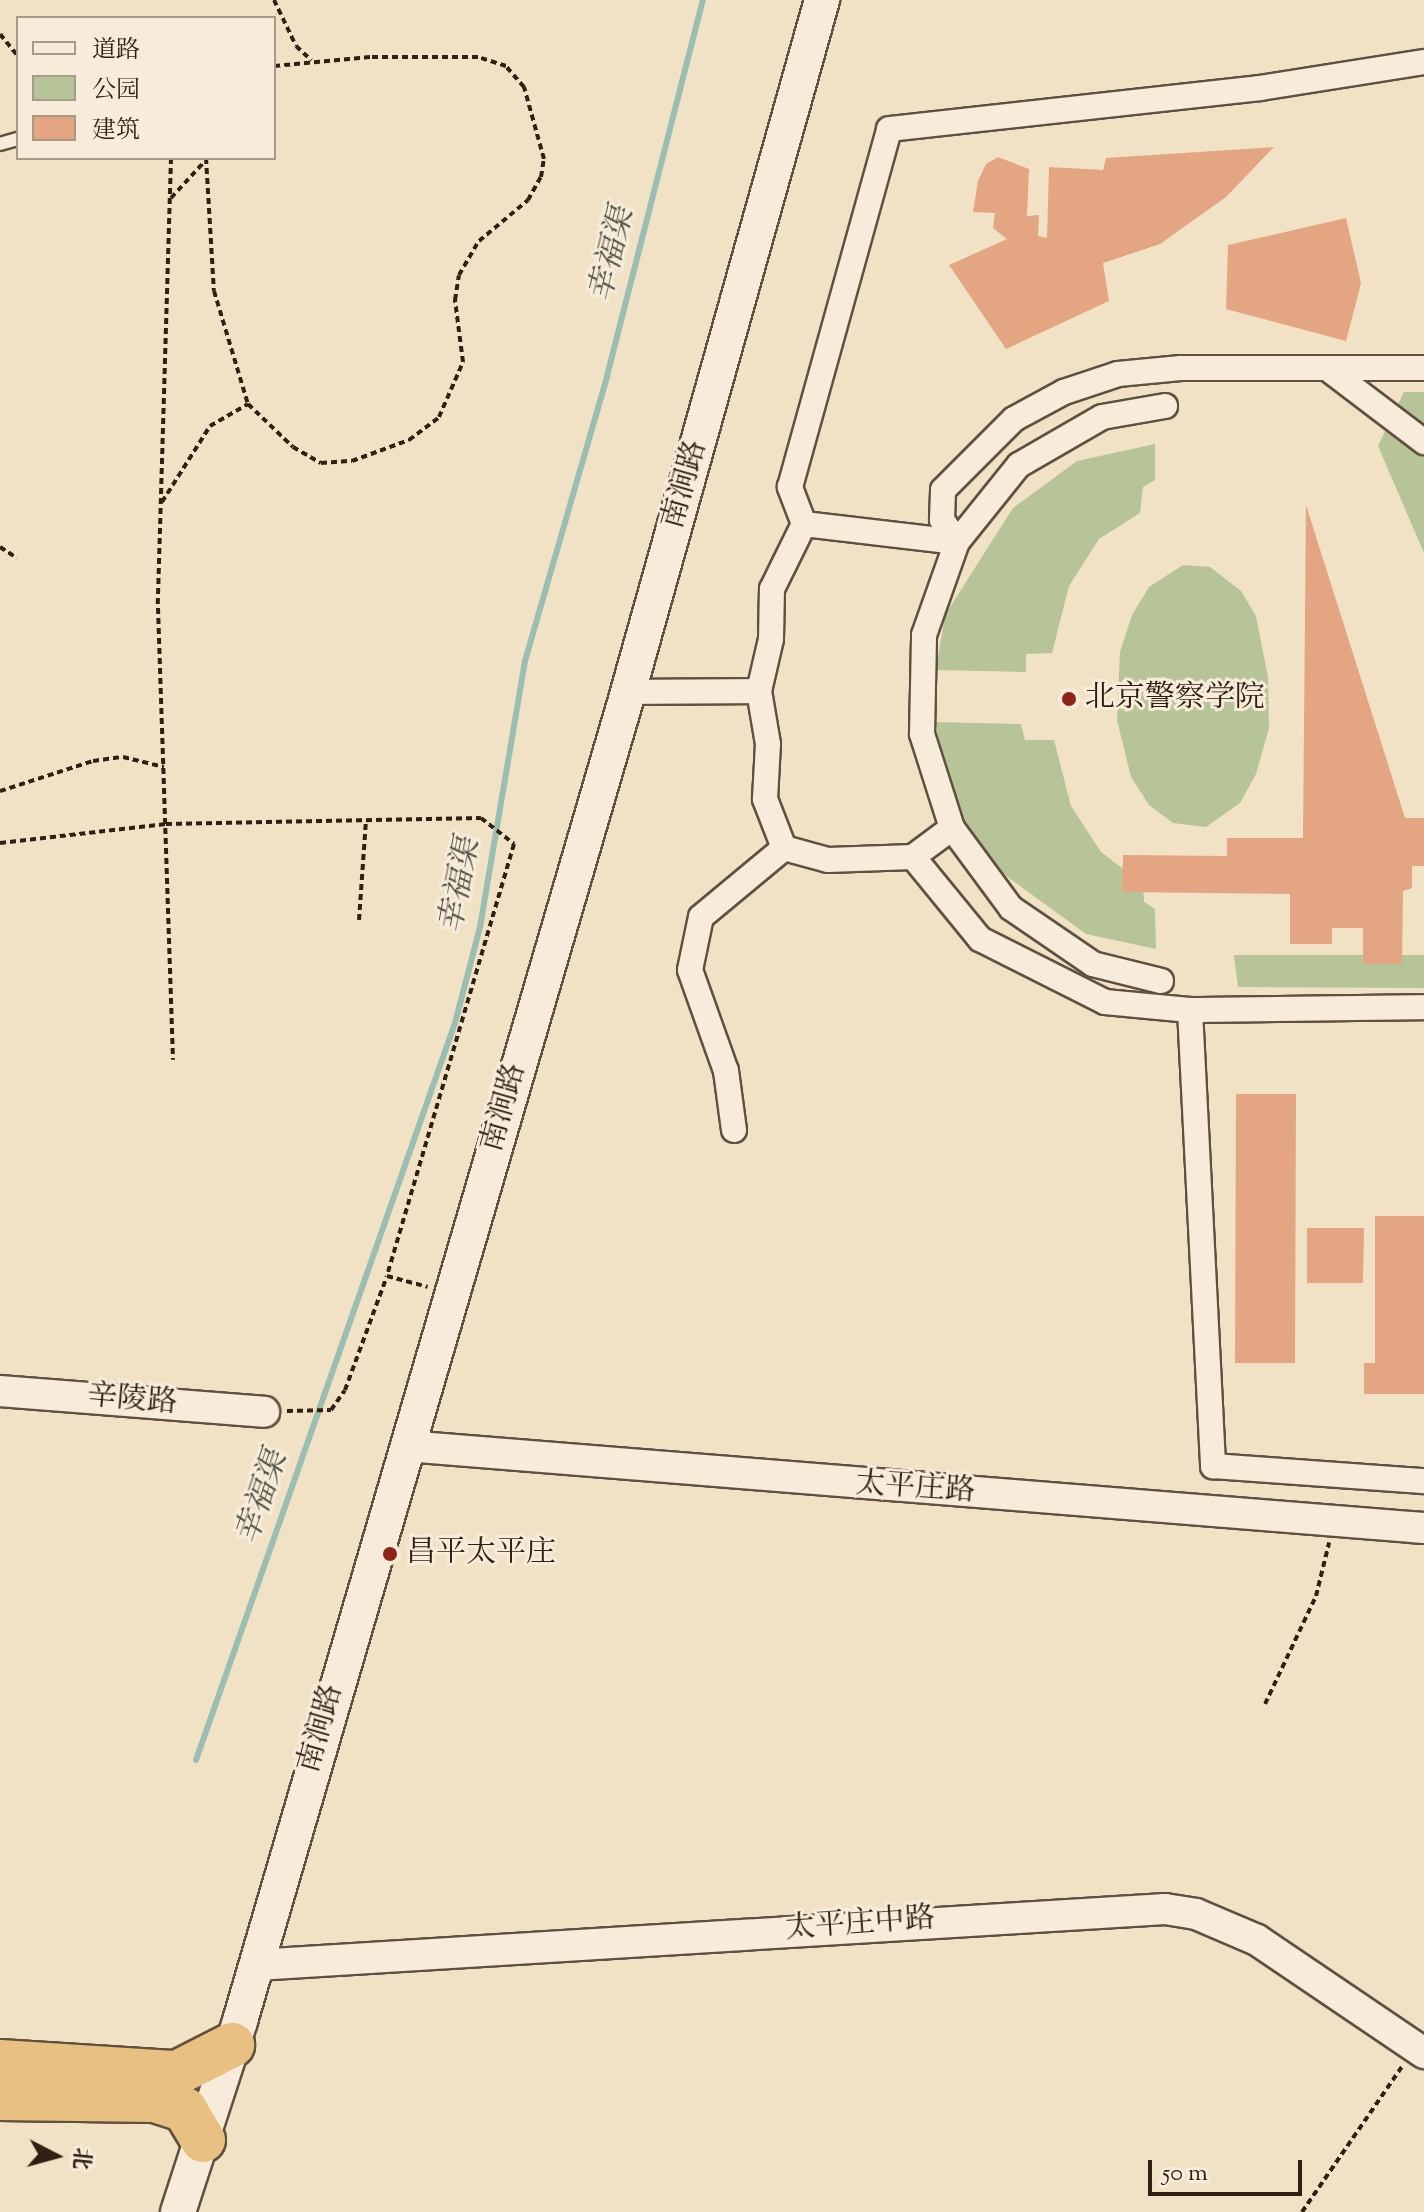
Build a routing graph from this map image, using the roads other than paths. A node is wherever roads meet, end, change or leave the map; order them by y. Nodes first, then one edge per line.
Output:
1 (822, 0) edge
2 (1424, 62) edge
3 (1424, 368) edge
4 (1328, 369) junction
5 (1165, 406) dead end
6 (1424, 442) edge
7 (804, 524) junction
8 (957, 542) junction
9 (759, 691) junction
10 (628, 692) junction
11 (952, 828) junction
12 (784, 848) junction
13 (913, 857) junction
14 (1161, 981) dead end
15 (1424, 1007) edge
16 (1190, 1010) junction
17 (734, 1130) dead end
18 (0, 1391) edge
19 (264, 1412) dead end
20 (406, 1446) junction
21 (1424, 1481) edge
22 (1424, 1528) edge
23 (256, 1965) junction
24 (232, 2045) junction
25 (1420, 2050) edge
26 (0, 2062) edge
27 (0, 2098) edge
28 (203, 2140) junction
29 (178, 2212) edge

1 - 10 main road, 南涧路
2 - 7 street
3 - 4 street
4 - 6 street
4 - 8 street
5 - 8 street
7 - 8 street
7 - 9 street
8 - 11 street
9 - 10 street
9 - 12 street
10 - 20 main road, 南涧路
11 - 13 street
11 - 14 street
12 - 13 street
12 - 17 street
13 - 16 street
15 - 16 street
16 - 21 street
18 - 19 street, 辛陵路
20 - 22 street, 太平庄路
20 - 23 main road, 南涧路
23 - 24 main road, 南涧路
23 - 25 street, 太平庄中路
24 - 26 highway
24 - 28 main road, 南涧路
27 - 28 highway
28 - 29 main road, 南涧路

